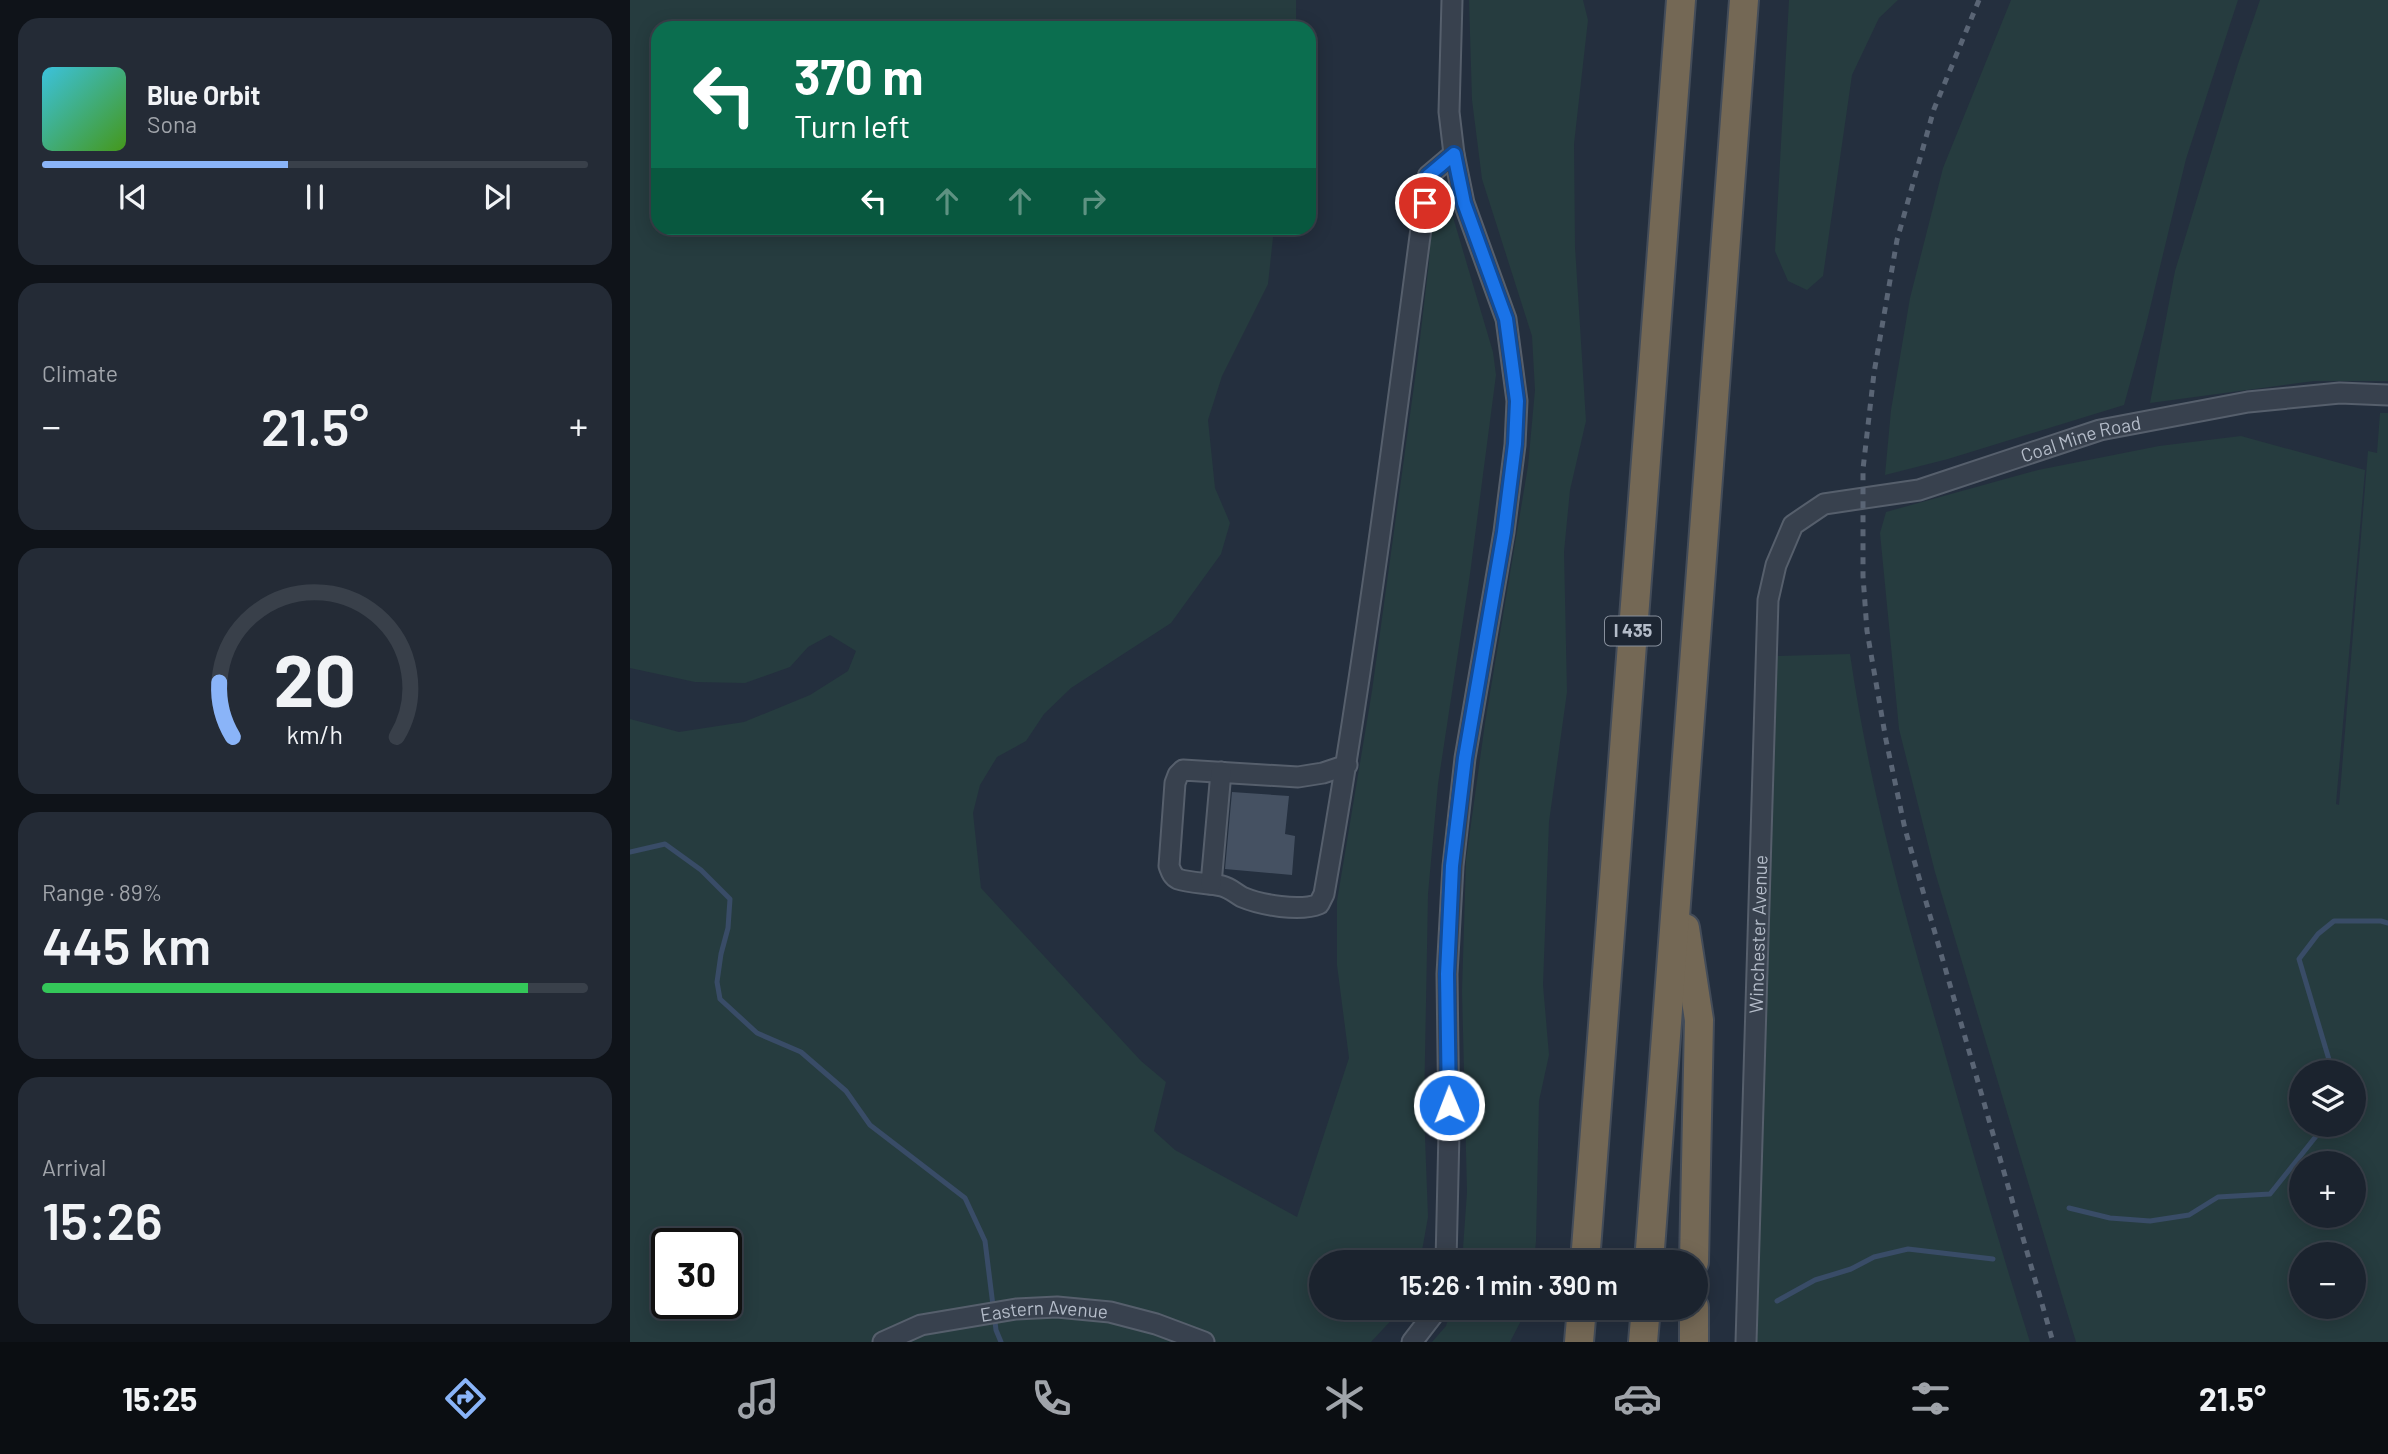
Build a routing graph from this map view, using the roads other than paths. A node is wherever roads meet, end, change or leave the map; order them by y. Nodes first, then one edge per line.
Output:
1 (1452, 0) edge
2 (1681, 0) edge
3 (1744, 0) edge
4 (1454, 154) junction
5 (2388, 395) edge
6 (1790, 531) joint
7 (1347, 765) junction
8 (1222, 772) junction
9 (1678, 876) junction
10 (1211, 884) junction
11 (1446, 1250) edge
12 (1586, 1250) edge
13 (1650, 1250) edge
14 (1694, 1250) edge
15 (1429, 1320) edge
16 (1581, 1320) edge
17 (1645, 1320) edge
18 (1694, 1320) edge
19 (883, 1342) edge
20 (1204, 1342) edge
21 (1412, 1342) edge
22 (1579, 1342) edge
23 (1643, 1342) edge
24 (1694, 1342) edge
25 (1746, 1342) edge

1 - 4 street
2 - 12 highway, I 435
3 - 9 highway
4 - 7 street
4 - 11 street
5 - 6 street, Coal Mine Road
6 - 25 street, Winchester Avenue
7 - 8 street
7 - 10 street
8 - 10 street
8 - 10 street
9 - 13 highway
9 - 14 highway
15 - 21 street
16 - 22 highway
17 - 23 highway
18 - 24 highway
19 - 20 street, Eastern Avenue

